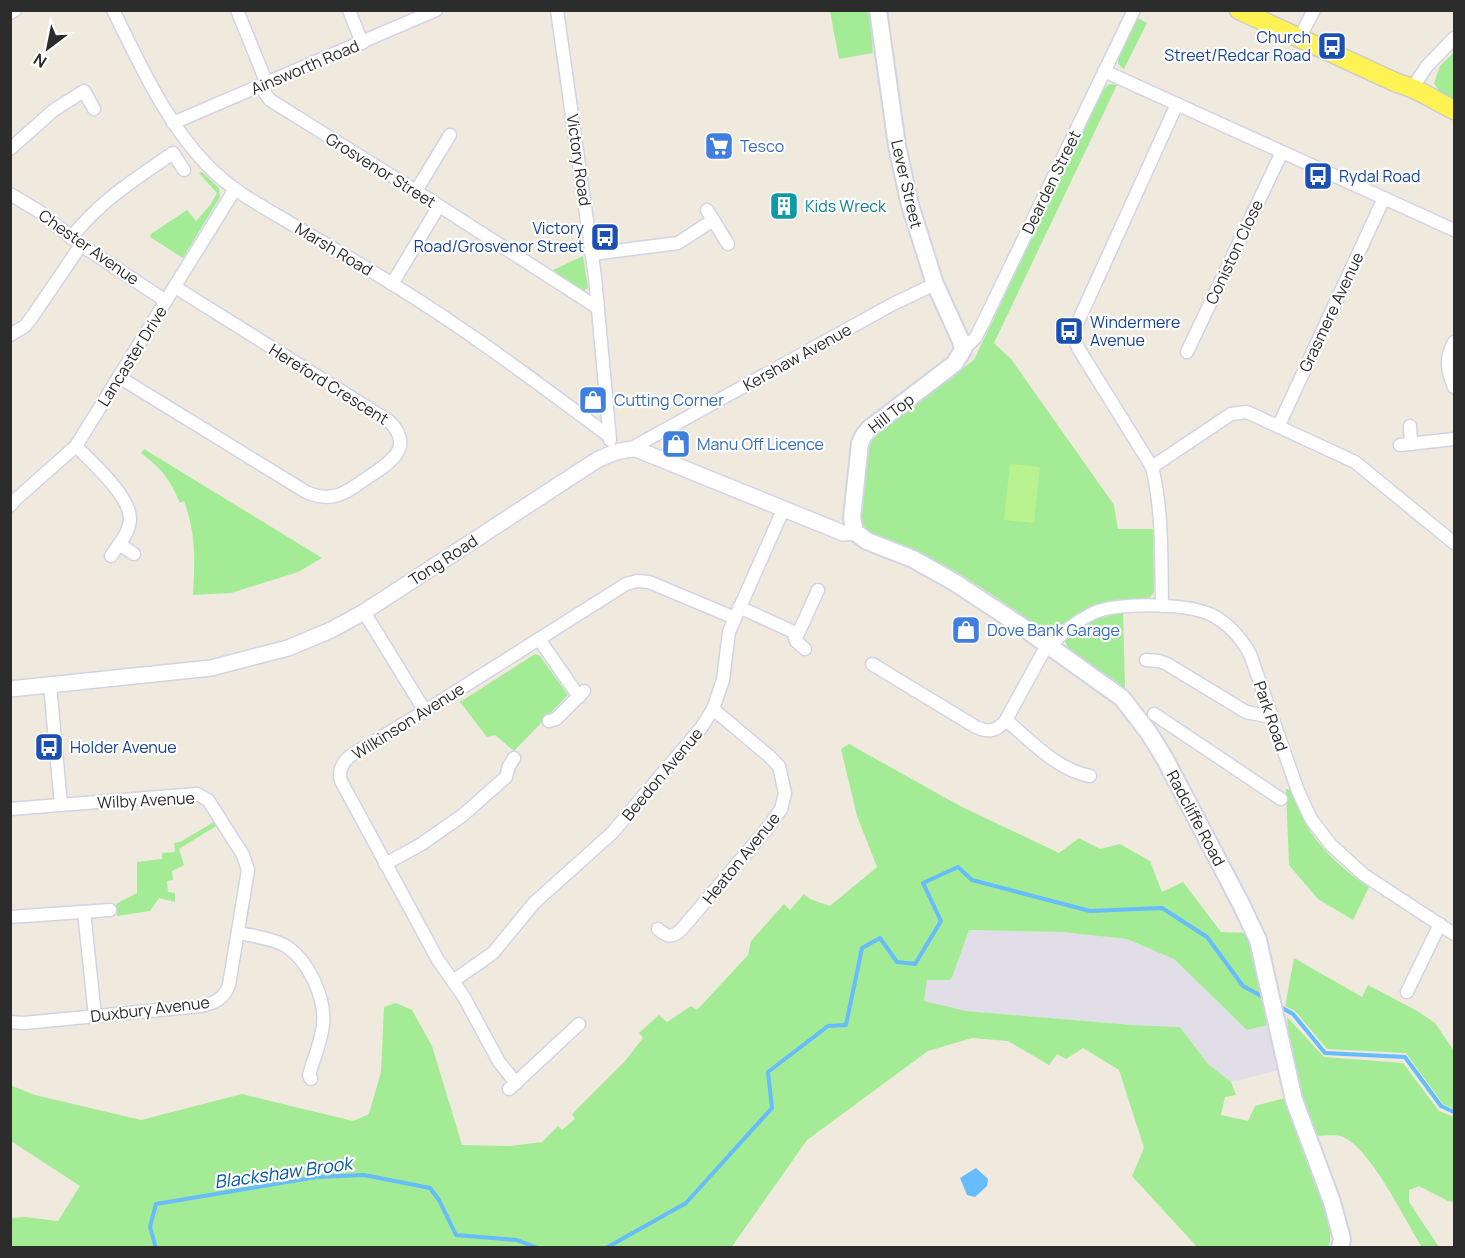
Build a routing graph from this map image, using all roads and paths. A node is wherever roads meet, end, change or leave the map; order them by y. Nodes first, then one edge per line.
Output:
1 (15, 10) edge
2 (113, 10) edge
3 (237, 10) edge
4 (349, 10) edge
5 (436, 10) edge
6 (557, 10) edge
7 (878, 10) edge
8 (1134, 10) edge
9 (1239, 10) edge
10 (1314, 10) edge
11 (10, 14) edge
12 (1455, 38) edge
13 (1299, 39) junction
14 (362, 43) junction
15 (1104, 71) junction
16 (264, 85) junction
17 (1413, 87) junction
18 (1177, 104) junction
19 (94, 109) dead end
20 (1455, 110) edge
21 (173, 123) junction
22 (450, 135) dead end
23 (10, 149) edge
24 (1282, 152) junction
25 (184, 170) dead end
26 (235, 189) junction
27 (416, 191) junction
28 (10, 194) edge
29 (1384, 198) junction
30 (439, 206) junction
31 (1455, 230) edge
32 (76, 241) junction
33 (728, 244) dead end
34 (592, 254) junction
35 (392, 284) junction
36 (935, 284) junction
37 (175, 287) junction
38 (166, 301) junction
39 (598, 308) junction
40 (10, 335) edge
41 (1455, 342) edge
42 (963, 351) junction
43 (1187, 352) dead end
44 (119, 377) junction
45 (1455, 387) edge
46 (1279, 425) junction
47 (1410, 426) dead end
48 (609, 436) junction
49 (1455, 440) edge
50 (76, 446) junction
51 (630, 449) junction
52 (611, 453) junction
53 (1152, 467) junction
54 (12, 501) edge
55 (783, 510) junction
56 (855, 532) junction
57 (1455, 543) edge
58 (120, 544) junction
59 (134, 554) dead end
60 (111, 556) dead end
61 (818, 590) dead end
62 (1162, 606) junction
63 (364, 612) junction
64 (737, 613) junction
65 (794, 633) junction
66 (539, 639) junction
67 (1049, 646) junction
68 (804, 649) dead end
69 (1146, 660) dead end
70 (872, 664) dead end
71 (50, 685) junction
72 (10, 689) edge
73 (713, 709) junction
74 (425, 711) junction
75 (1154, 714) dead end
76 (1271, 717) junction
77 (1006, 720) junction
78 (549, 721) dead end
79 (1175, 728) junction
80 (1149, 734) junction
81 (514, 758) dead end
82 (1090, 776) dead end
83 (1281, 799) dead end
84 (61, 805) junction
85 (10, 809) edge
86 (385, 864) junction
87 (110, 910) dead end
88 (84, 912) junction
89 (10, 917) edge
90 (1440, 924) junction
91 (658, 929) dead end
92 (239, 933) junction
93 (1455, 934) edge
94 (453, 981) junction
95 (1407, 992) dead end
96 (568, 1015) dead end
97 (95, 1016) junction
98 (10, 1022) edge
99 (311, 1079) dead end
100 (1340, 1248) edge

1 - 11 street
2 - 21 street, Marsh Road
3 - 16 street
4 - 14 street
5 - 14 street, Ainsworth Road
6 - 34 street, Victory Road
7 - 36 main road, Lever Street
8 - 15 street, Dearden Street
9 - 13 main road
10 - 13 street
12 - 17 street
13 - 17 main road
14 - 16 street, Ainsworth Road
15 - 18 street
15 - 42 street, Dearden Street
16 - 21 street, Ainsworth Road
16 - 27 street, Grosvenor Street
17 - 20 main road
18 - 24 street
18 - 53 street
19 - 23 street
21 - 26 street, Marsh Road
22 - 27 street
24 - 29 street
24 - 43 street, Coniston Close
25 - 32 street
26 - 35 street, Marsh Road
26 - 37 street, Lancaster Drive
27 - 30 street, Grosvenor Street
28 - 32 street, Chester Avenue
29 - 31 street
29 - 46 street, Grasmere Avenue
30 - 35 street
30 - 39 street, Grosvenor Street
32 - 38 street, Chester Avenue
32 - 40 street
33 - 34 street
34 - 39 street, Victory Road
35 - 48 street, Marsh Road
36 - 42 main road, Lever Street
36 - 51 street, Kershaw Avenue
37 - 38 street, Lancaster Drive
37 - 44 street, Hereford Crescent
38 - 44 street, Lancaster Drive
39 - 48 street, Victory Road
41 - 45 street
42 - 56 main road, Hill Top
44 - 50 street, Lancaster Drive
46 - 53 street
46 - 57 street
47 - 49 street
48 - 52 street, Victory Road
50 - 54 street, Lancaster Drive
50 - 58 street
51 - 52 street, Tong Road
51 - 55 street, Tong Road
52 - 63 street, Tong Road
53 - 62 street
55 - 56 street, Tong Road
55 - 64 street, Beedon Avenue
56 - 67 main road, Radcliffe Road
58 - 59 street
58 - 60 street
61 - 65 street
62 - 67 street, Park Road
62 - 76 street, Park Road
63 - 71 street, Tong Road
63 - 74 street
64 - 65 street
64 - 66 street, Wilkinson Avenue
64 - 73 street, Beedon Avenue
65 - 68 street
66 - 74 street, Wilkinson Avenue
66 - 78 street
67 - 77 street, Park Road
67 - 80 main road, Radcliffe Road
69 - 76 street
70 - 77 street
71 - 72 street, Tong Road
71 - 84 street
73 - 91 street, Heaton Avenue
73 - 94 street, Beedon Avenue
74 - 86 street, Wilkinson Avenue
75 - 79 street
76 - 90 street, Park Road
77 - 82 street
79 - 80 street
79 - 83 street
80 - 100 main road, Radcliffe Road
81 - 86 street
84 - 85 street, Wilby Avenue
84 - 92 street, Wilby Avenue
86 - 94 street, Wilkinson Avenue
87 - 88 street
88 - 89 street
88 - 97 street
90 - 93 street, Park Road
90 - 95 street
92 - 97 street, Duxbury Avenue
92 - 99 street
94 - 96 street, Wilkinson Avenue
97 - 98 street, Duxbury Avenue

